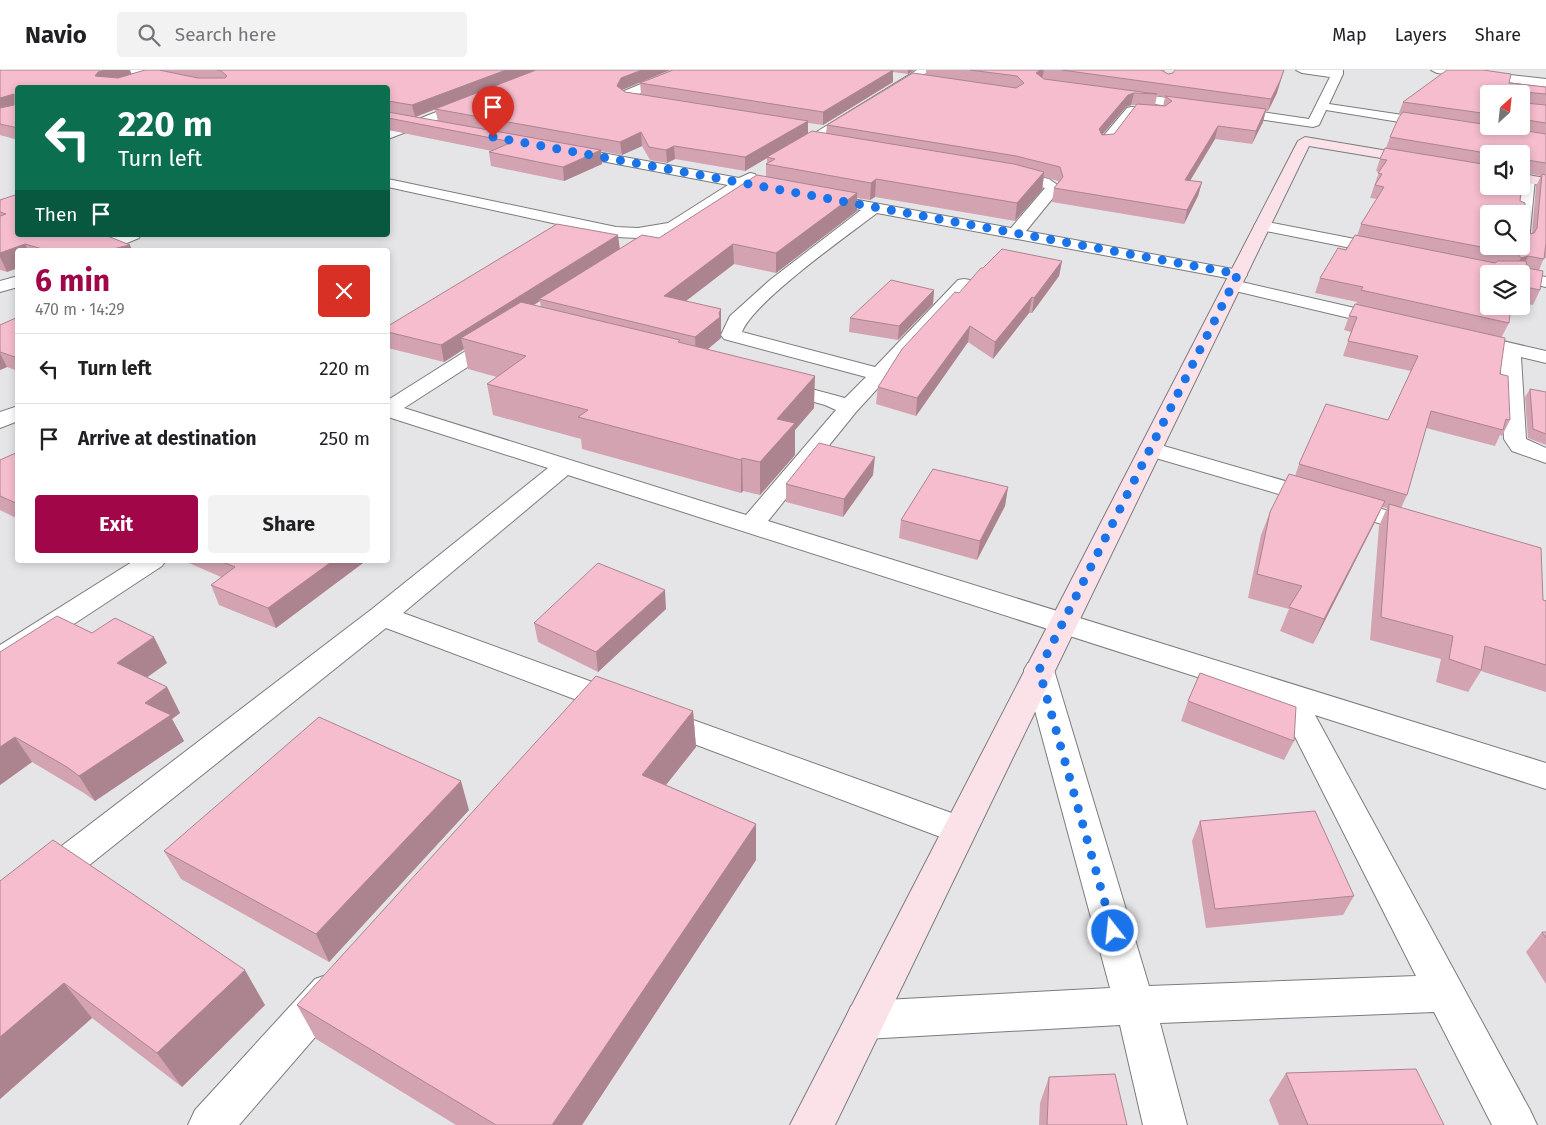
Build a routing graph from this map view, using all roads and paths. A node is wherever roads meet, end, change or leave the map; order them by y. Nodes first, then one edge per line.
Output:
1 (129, 70) edge
2 (171, 70) edge
3 (681, 70) edge
4 (1302, 70) edge
5 (1437, 70) edge
6 (1337, 72) edge
7 (154, 75) junction
8 (927, 76) edge
9 (891, 77) edge
10 (1515, 79) junction
11 (910, 80) junction
12 (126, 82) edge
13 (1546, 83) edge
14 (207, 85) edge
15 (1515, 85) edge
16 (1111, 94) edge
17 (480, 98) edge
18 (1180, 104) junction
19 (672, 106) edge
20 (1321, 106) junction
21 (390, 118) edge
22 (416, 123) junction
23 (1448, 126) edge
24 (445, 128) edge
25 (1309, 132) junction
26 (390, 134) edge
27 (1105, 143) edge
28 (550, 148) edge
29 (1480, 170) edge
30 (996, 172) edge
31 (1530, 179) edge
32 (741, 182) junction
33 (1546, 182) edge
34 (390, 183) edge
35 (874, 207) junction
36 (683, 221) junction
37 (1262, 226) junction
38 (1015, 233) junction
39 (128, 237) edge
40 (100, 248) edge
41 (1405, 254) edge
42 (1524, 255) edge
43 (615, 263) edge
44 (1235, 280) junction
45 (1546, 282) edge
46 (964, 284) edge
47 (1405, 325) edge
48 (514, 328) edge
49 (1453, 336) edge
50 (1510, 349) junction
51 (1546, 357) edge
52 (880, 374) junction
53 (758, 382) edge
54 (848, 408) junction
55 (390, 409) edge
56 (390, 411) edge
57 (15, 414) edge
58 (0, 421) edge
59 (1150, 449) junction
60 (1546, 456) edge
61 (565, 466) junction
62 (751, 525) junction
63 (1442, 535) edge
64 (148, 563) edge
65 (382, 616) junction
66 (1062, 624) junction
67 (0, 659) edge
68 (1039, 670) junction
69 (596, 695) junction
70 (1290, 696) junction
71 (570, 725) edge
72 (1546, 776) edge
73 (959, 830) junction
74 (0, 915) edge
75 (350, 969) edge
76 (1446, 993) junction
77 (1135, 1005) junction
78 (865, 1020) junction
79 (210, 1125) edge
80 (812, 1125) edge
81 (1165, 1125) edge
82 (1515, 1125) edge

1 - 7 street
2 - 7 street
3 - 19 street
4 - 6 street
5 - 10 street
6 - 20 street
7 - 12 street
7 - 14 street
8 - 11 street
9 - 11 street
10 - 13 street
10 - 15 street
11 - 32 street
16 - 18 street
17 - 22 street
18 - 25 street
18 - 27 street
20 - 23 street
20 - 25 street
21 - 22 street
22 - 24 street
22 - 26 street
25 - 29 street
25 - 37 street
28 - 32 street
30 - 38 street
31 - 33 street
32 - 35 street
32 - 36 street
34 - 36 street
35 - 38 street
35 - 52 street
36 - 43 street
37 - 41 street
37 - 44 street
38 - 44 street
39 - 40 street
42 - 45 street
44 - 47 street
44 - 59 street
46 - 52 street
48 - 55 street
49 - 50 street
50 - 51 street
50 - 60 street
52 - 54 street
53 - 54 street
54 - 62 street
56 - 61 street
57 - 58 street
59 - 63 street
59 - 66 street
61 - 62 street
61 - 65 street
62 - 66 street
64 - 67 street
65 - 69 street
65 - 74 street
66 - 68 street
66 - 70 street
68 - 73 street
68 - 77 street
69 - 71 street
69 - 73 street
70 - 72 street
70 - 76 street
73 - 78 street
75 - 79 street
76 - 77 street
76 - 82 street
77 - 78 street
77 - 81 street
78 - 80 street

